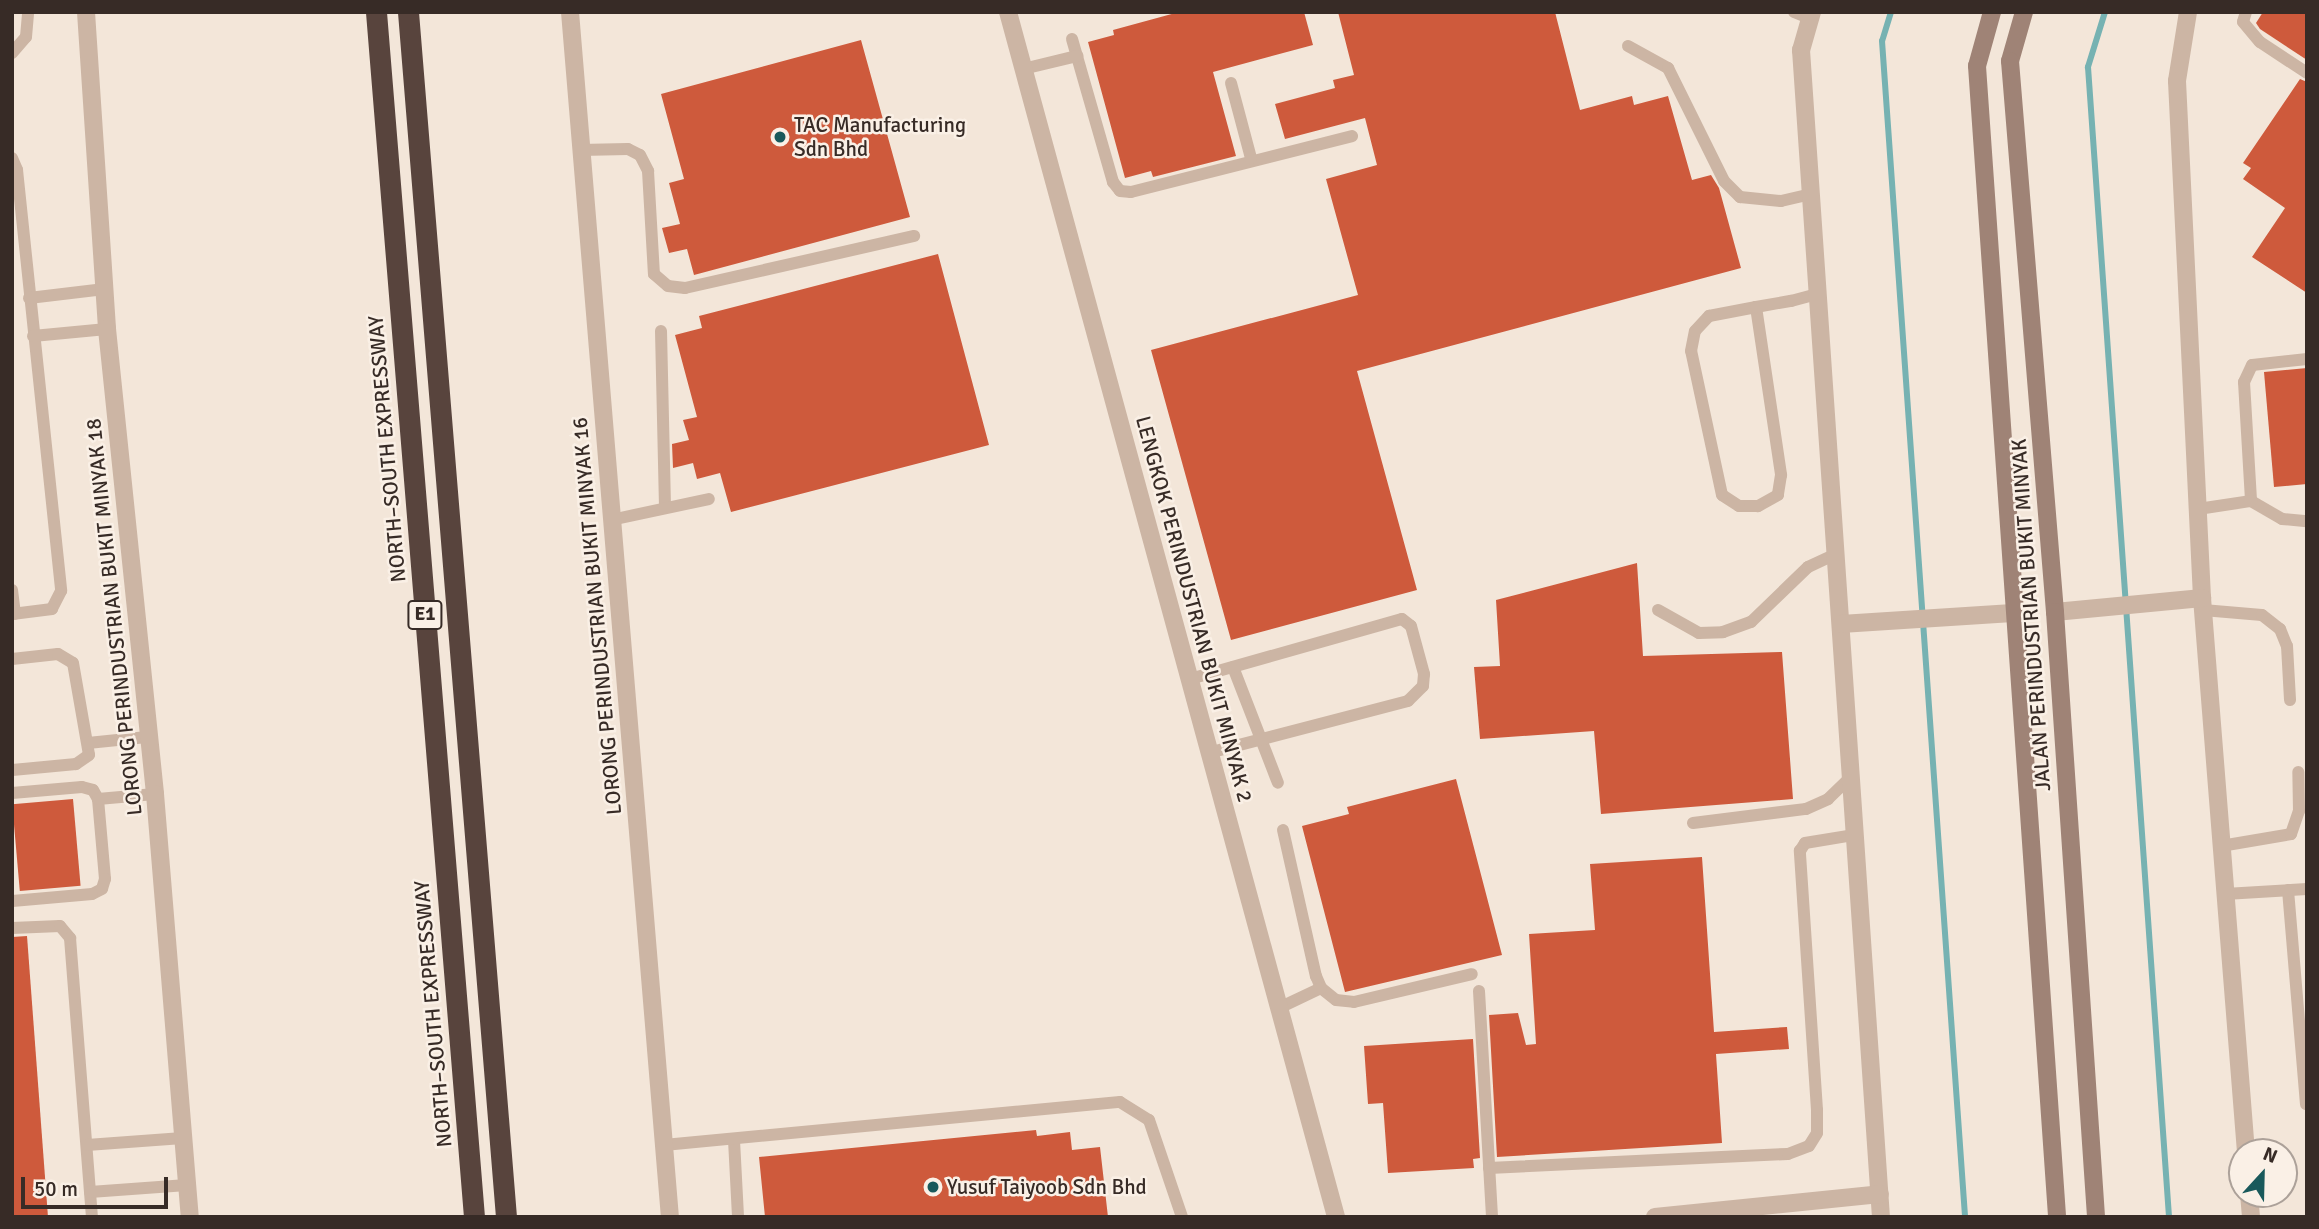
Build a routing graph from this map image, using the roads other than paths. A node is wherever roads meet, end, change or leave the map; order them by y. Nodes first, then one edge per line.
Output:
1 (28, 12) edge
2 (86, 12) edge
3 (376, 12) edge
4 (408, 12) edge
5 (570, 12) edge
6 (1008, 12) edge
7 (1992, 12) edge
8 (2024, 12) edge
9 (2188, 12) edge
10 (2246, 12) edge
11 (1805, 14) edge
12 (1072, 39) dead end
13 (1628, 46) dead end
14 (12, 53) edge
15 (1077, 56) junction
16 (1023, 69) junction
17 (2307, 74) edge
18 (1231, 83) dead end
19 (1352, 136) dead end
20 (580, 150) junction
21 (12, 158) edge
22 (1251, 158) junction
23 (1811, 194) junction
24 (914, 236) dead end
25 (104, 289) junction
26 (1818, 294) junction
27 (29, 298) junction
28 (1755, 307) junction
29 (107, 329) junction
30 (661, 331) dead end
31 (33, 336) junction
32 (2307, 359) edge
33 (709, 499) dead end
34 (2251, 501) junction
35 (665, 508) junction
36 (2198, 509) junction
37 (611, 520) junction
38 (2307, 521) edge
39 (1836, 554) junction
40 (12, 590) edge
41 (2202, 604) junction
42 (1658, 610) dead end
43 (2055, 612) junction
44 (2013, 613) junction
45 (13, 614) edge
46 (1841, 624) junction
47 (12, 659) edge
48 (1233, 667) junction
49 (1190, 679) junction
50 (2290, 700) dead end
51 (147, 737) junction
52 (1261, 739) junction
53 (88, 743) junction
54 (1208, 753) junction
55 (12, 770) edge
56 (2298, 772) dead end
57 (1851, 777) junction
58 (1278, 783) dead end
59 (12, 793) edge
60 (155, 794) junction
61 (98, 799) junction
62 (1693, 822) dead end
63 (1283, 830) dead end
64 (1854, 835) junction
65 (2221, 846) junction
66 (2307, 888) edge
67 (2288, 890) junction
68 (2225, 894) junction
69 (12, 901) edge
70 (12, 928) edge
71 (1472, 974) dead end
72 (1321, 988) junction
73 (1479, 991) dead end
74 (1281, 1007) junction
75 (2306, 1104) edge
76 (183, 1138) junction
77 (2245, 1138) edge
78 (734, 1140) junction
79 (87, 1145) junction
80 (664, 1145) junction
81 (1489, 1168) junction
82 (187, 1185) junction
83 (90, 1192) junction
84 (1880, 1194) junction
85 (1675, 1216) edge
86 (92, 1217) edge
87 (190, 1217) edge
88 (474, 1217) edge
89 (506, 1217) edge
90 (670, 1217) edge
91 (738, 1217) edge
92 (1182, 1217) edge
93 (1336, 1217) edge
94 (1492, 1217) edge
95 (1655, 1217) edge
96 (1881, 1217) edge
97 (2057, 1217) edge
98 (2096, 1217) edge

1 - 14 lane
2 - 25 street, LORONG PERINDUSTRIAN BUKIT MINYAK 18
3 - 88 highway, NORTH–SOUTH EXPRESSWAY / E1
4 - 89 highway, E1
5 - 20 street, LORONG PERINDUSTRIAN BUKIT MINYAK 16
6 - 16 street, LENGKOK PERINDUSTRIAN BUKIT MINYAK 2
7 - 44 main road, JALAN PERINDUSTRIAN BUKIT MINYAK
8 - 43 main road, JALAN PERINDUSTRIAN BUKIT MINYAK
9 - 36 street
10 - 17 lane
11 - 23 street
12 - 15 lane
13 - 23 lane
15 - 16 lane
15 - 22 lane
16 - 49 street, LENGKOK PERINDUSTRIAN BUKIT MINYAK 2
18 - 22 lane
19 - 22 lane
20 - 24 lane
20 - 37 street, LORONG PERINDUSTRIAN BUKIT MINYAK 16
21 - 27 lane
23 - 26 street
25 - 27 lane
25 - 29 street, LORONG PERINDUSTRIAN BUKIT MINYAK 18
26 - 28 lane
26 - 39 street
27 - 31 lane
28 - 28 lane
29 - 31 lane
29 - 51 street, LORONG PERINDUSTRIAN BUKIT MINYAK 18
30 - 35 lane
31 - 45 lane
32 - 34 lane
33 - 35 lane
34 - 36 lane
34 - 38 lane
35 - 37 lane
36 - 41 street
37 - 80 street, LORONG PERINDUSTRIAN BUKIT MINYAK 16
39 - 42 lane
39 - 46 street
40 - 45 lane
41 - 43 street
41 - 50 lane
41 - 65 street
43 - 98 main road, JALAN PERINDUSTRIAN BUKIT MINYAK
44 - 46 street
44 - 97 main road, JALAN PERINDUSTRIAN BUKIT MINYAK
46 - 57 street
47 - 53 lane
48 - 49 lane
48 - 52 lane
48 - 52 lane
49 - 54 street, LENGKOK PERINDUSTRIAN BUKIT MINYAK 2
51 - 53 lane
51 - 60 street, LORONG PERINDUSTRIAN BUKIT MINYAK 18
52 - 54 lane
52 - 58 lane
53 - 55 lane
54 - 74 street, LENGKOK PERINDUSTRIAN BUKIT MINYAK 2
56 - 65 lane
57 - 62 lane
57 - 64 street
59 - 61 lane
60 - 61 lane
60 - 76 street, LORONG PERINDUSTRIAN BUKIT MINYAK 18
61 - 69 lane
63 - 72 lane
64 - 81 lane
64 - 84 street
65 - 68 street
66 - 67 lane
67 - 68 lane
67 - 75 lane
68 - 77 street
70 - 79 lane
71 - 72 lane
72 - 74 lane
73 - 81 lane
74 - 93 street, LENGKOK PERINDUSTRIAN BUKIT MINYAK 2
76 - 79 lane
76 - 82 street, LORONG PERINDUSTRIAN BUKIT MINYAK 18
78 - 80 lane
78 - 91 lane
78 - 92 lane
79 - 83 lane
80 - 90 street, LORONG PERINDUSTRIAN BUKIT MINYAK 16
81 - 94 lane
82 - 83 lane
82 - 87 street, LORONG PERINDUSTRIAN BUKIT MINYAK 18
83 - 86 lane
84 - 85 street
84 - 96 street
85 - 95 street

